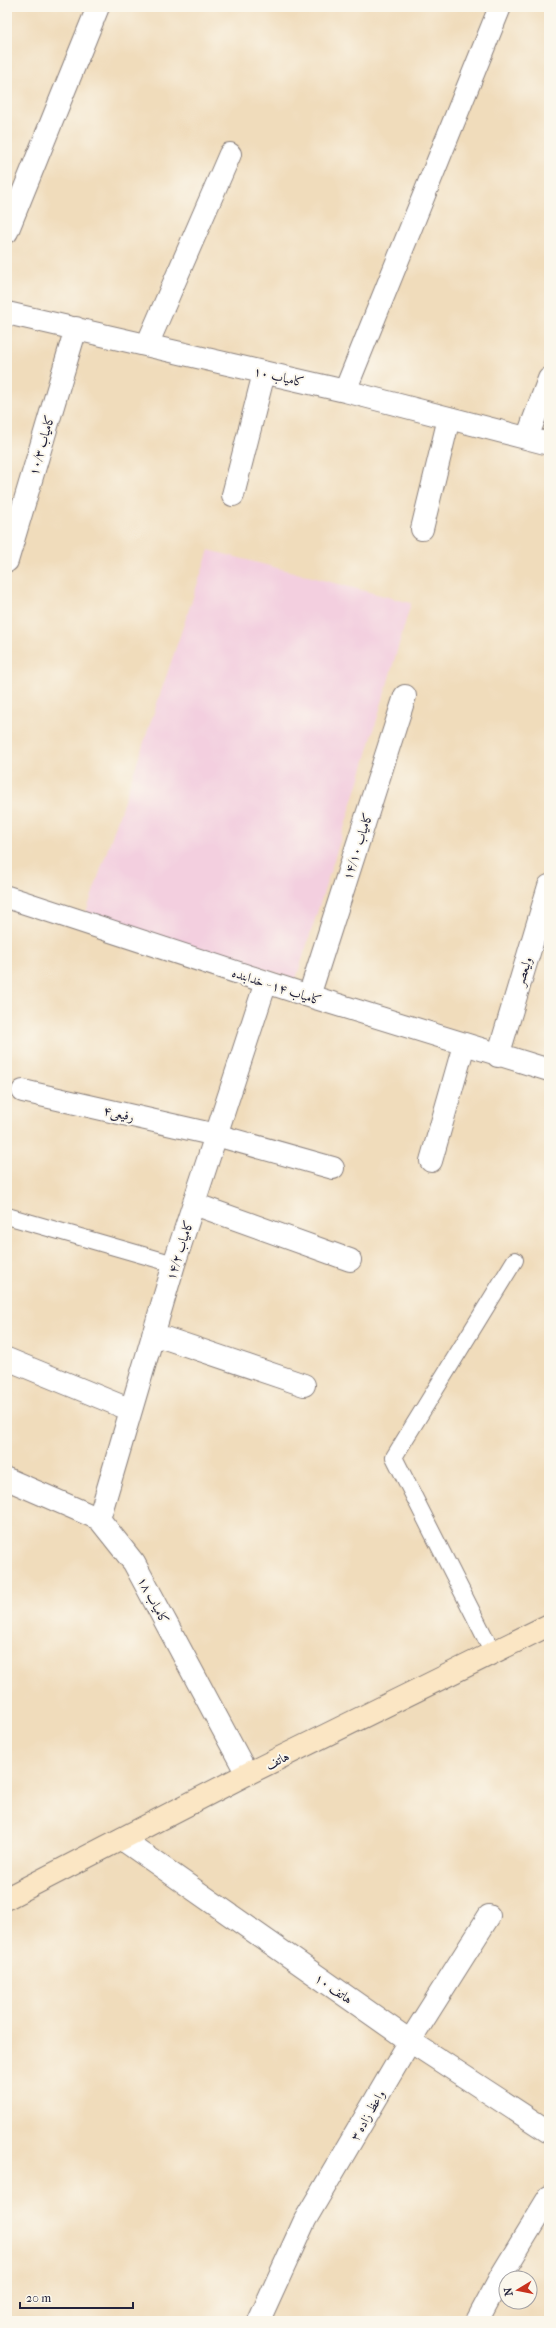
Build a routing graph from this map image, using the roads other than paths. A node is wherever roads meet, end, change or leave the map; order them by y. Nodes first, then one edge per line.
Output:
1 (98, 7) edge
2 (500, 7) edge
3 (230, 154) dead end
4 (7, 232) edge
5 (7, 313) edge
6 (76, 328) junction
7 (147, 345) junction
8 (264, 373) junction
9 (549, 379) edge
10 (345, 391) junction
11 (449, 418) junction
12 (528, 438) junction
13 (549, 444) edge
14 (232, 495) dead end
15 (422, 529) dead end
16 (7, 562) edge
17 (405, 696) dead end
18 (549, 886) edge
19 (7, 897) edge
20 (266, 982) junction
21 (309, 996) junction
22 (464, 1045) junction
23 (498, 1056) junction
24 (549, 1070) edge
25 (23, 1091) dead end
26 (216, 1135) junction
27 (431, 1161) dead end
28 (333, 1168) dead end
29 (194, 1204) junction
30 (7, 1216) edge
31 (350, 1260) dead end
32 (515, 1260) dead end
33 (174, 1264) junction
34 (153, 1334) junction
35 (7, 1359) edge
36 (304, 1385) dead end
37 (131, 1410) junction
38 (7, 1479) edge
39 (99, 1519) junction
40 (549, 1625) edge
41 (493, 1653) junction
42 (248, 1774) junction
43 (122, 1839) junction
44 (7, 1898) edge
45 (489, 1916) dead end
46 (410, 2041) junction
47 (549, 2132) edge
48 (549, 2197) edge
49 (259, 2321) edge
50 (477, 2321) edge

1 - 4 street
2 - 10 street
3 - 7 street
5 - 6 street, کامیاب ۱۰
6 - 7 street, کامیاب ۱۰
6 - 16 street, کامیاب ۱۰/۳
7 - 8 street, کامیاب ۱۰
8 - 10 street, کامیاب ۱۰
8 - 14 street
9 - 12 street
10 - 11 street, کامیاب ۱۰
11 - 12 street, کامیاب ۱۰
11 - 15 street
12 - 13 street, کامیاب ۱۰
17 - 21 street, کامیاب ۱۴/۱۰
18 - 23 street, ولیعصر
19 - 20 street, کامیاب ۱۴ - خدابنده
20 - 21 street, کامیاب ۱۴ - خدابنده
20 - 26 street, کامیاب ۱۴/۲
21 - 22 street, کامیاب ۱۴ - خدابنده
22 - 23 street, کامیاب ۱۴ - خدابنده
22 - 27 street
23 - 24 street, کامیاب ۱۴ - خدابنده
25 - 26 street, رفیعی۴
26 - 28 street, رفیعی۴
26 - 29 street, کامیاب ۱۴/۲
29 - 31 street
29 - 33 street, کامیاب ۱۴/۲
30 - 33 lane
32 - 41 lane
33 - 34 street, کامیاب ۱۴/۲
34 - 36 street
34 - 37 street, کامیاب ۱۴/۲
35 - 37 street
37 - 39 street, کامیاب ۱۴/۲
38 - 39 street, کامیاب ۱۸
39 - 42 street, کامیاب ۱۸
40 - 41 street, هاتف
41 - 42 street, هاتف
42 - 43 street, هاتف
43 - 44 street, هاتف
43 - 46 street, هاتف ۱۰
45 - 46 street, واعظ زاده ۳
46 - 47 street, هاتف ۱۰
46 - 49 street, واعظ زاده ۳
48 - 50 street

